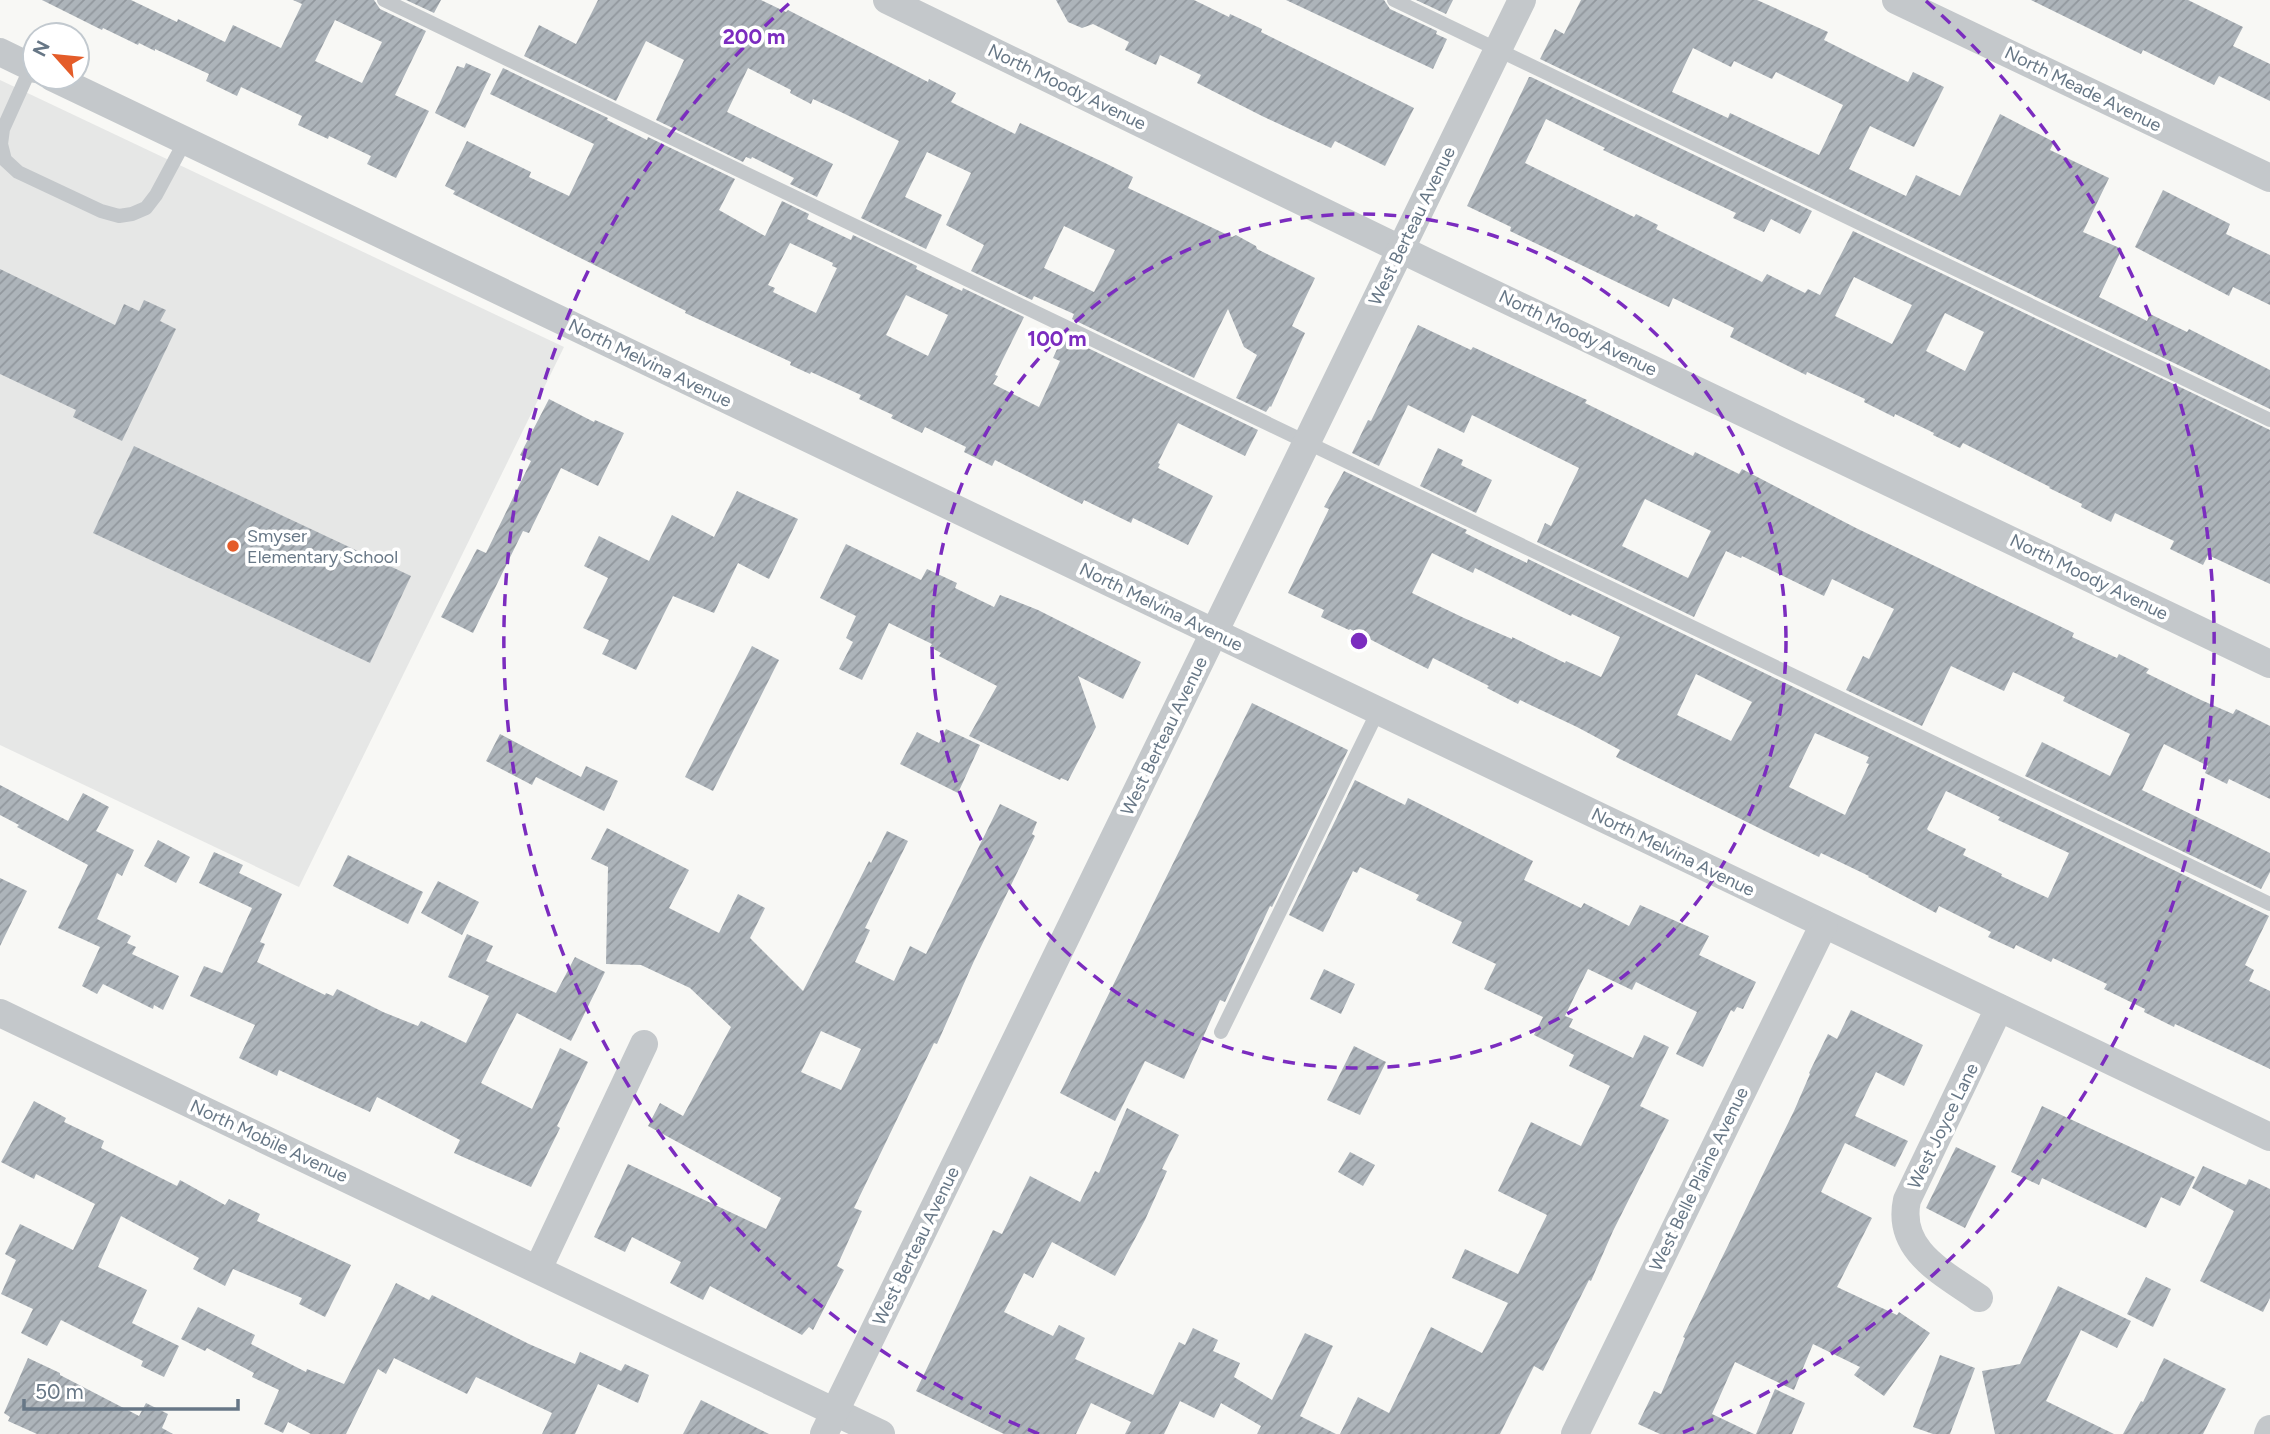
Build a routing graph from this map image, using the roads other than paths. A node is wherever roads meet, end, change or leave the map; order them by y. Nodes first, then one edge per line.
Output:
1 (384, 0) edge
2 (887, 0) edge
3 (1394, 0) edge
4 (1522, 0) edge
5 (1896, 0) edge
6 (1498, 49) junction
7 (0, 52) edge
8 (21, 62) edge
9 (27, 91) edge
10 (81, 91) edge
11 (185, 141) junction
12 (2270, 178) edge
13 (1401, 249) junction
14 (2270, 420) edge
15 (1307, 443) junction
16 (1214, 633) junction
17 (2270, 664) edge
18 (1378, 711) junction
19 (2270, 904) edge
20 (1824, 924) junction
21 (1999, 1008) junction
22 (0, 1013) edge
23 (1221, 1032) dead end
24 (644, 1044) dead end
25 (2270, 1138) edge
26 (538, 1269) junction
27 (1979, 1298) dead end
28 (829, 1423) edge
29 (2270, 1429) edge
30 (880, 1434) edge
31 (1575, 1434) edge
32 (2267, 1434) edge

1 - 15 lane
2 - 13 street, North Moody Avenue
3 - 6 lane
4 - 6 street, West Berteau Avenue
5 - 12 street, North Meade Avenue
6 - 13 street, West Berteau Avenue
6 - 14 lane
7 - 8 street, North Melvina Avenue
9 - 11 lane
10 - 11 street, North Melvina Avenue
11 - 16 street, North Melvina Avenue
13 - 15 street, West Berteau Avenue
13 - 17 street, North Moody Avenue
15 - 16 street, West Berteau Avenue
15 - 19 lane
16 - 18 street, North Melvina Avenue
16 - 28 street, West Berteau Avenue
18 - 20 street, North Melvina Avenue
18 - 23 lane
20 - 21 street, North Melvina Avenue
20 - 31 street, West Belle Plaine Avenue
21 - 25 street, North Melvina Avenue
21 - 27 street, West Joyce Lane
22 - 26 street, North Mobile Avenue
24 - 26 street
26 - 28 street, North Mobile Avenue
28 - 30 street, North Mobile Avenue
29 - 32 street

